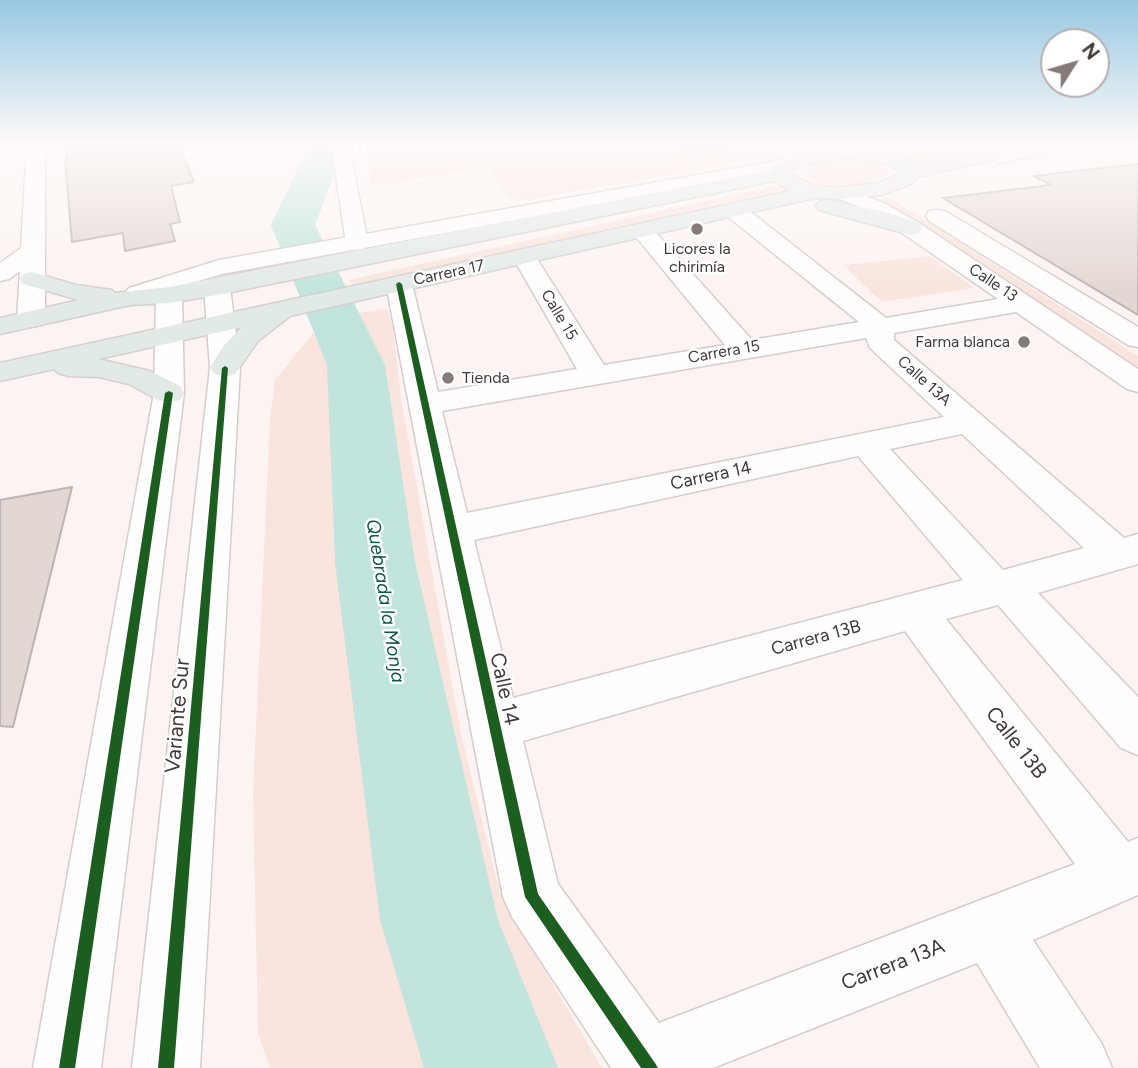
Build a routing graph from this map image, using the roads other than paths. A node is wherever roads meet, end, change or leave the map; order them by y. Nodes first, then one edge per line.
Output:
1 (34, 193) edge
2 (344, 193) edge
3 (651, 193) edge
4 (811, 193) edge
5 (838, 193) edge
6 (842, 193) junction
7 (908, 193) edge
8 (916, 193) edge
9 (917, 193) edge
10 (908, 196) junction
11 (746, 208) junction
12 (643, 232) junction
13 (348, 250) junction
14 (32, 251) junction
15 (524, 256) junction
16 (272, 267) junction
17 (0, 274) edge
18 (32, 279) junction
19 (217, 287) junction
20 (381, 287) junction
21 (169, 295) junction
22 (130, 296) junction
23 (1022, 303) junction
24 (292, 307) junction
25 (31, 319) junction
26 (0, 326) edge
27 (880, 326) junction
28 (170, 334) junction
29 (1138, 339) edge
30 (223, 345) junction
31 (744, 349) junction
32 (0, 356) edge
33 (0, 372) edge
34 (595, 374) junction
35 (1138, 383) edge
36 (169, 393) junction
37 (426, 404) junction
38 (969, 422) junction
39 (865, 443) junction
40 (453, 530) junction
41 (1128, 552) edge
42 (1001, 587) junction
43 (914, 611) junction
44 (494, 726) junction
45 (1138, 732) edge
46 (1128, 870) edge
47 (990, 928) junction
48 (649, 1065) edge
49 (67, 1068) edge
50 (166, 1068) edge
51 (1078, 1068) edge

1 - 14 street
2 - 13 street
3 - 13 main road, Carrera 17
4 - 11 main road, Carrera 17
5 - 6 main road
6 - 10 main road
6 - 10 street, Calle 13
7 - 10 main road
8 - 10 main road
9 - 10 street
10 - 11 main road
10 - 23 street, Calle 13
10 - 29 street, Calle 13
11 - 12 main road, Carrera 17
11 - 27 street, Calle 13A
12 - 15 main road, Carrera 17
12 - 31 street
13 - 16 main road, Carrera 17
14 - 17 street
14 - 18 street
15 - 20 main road, Carrera 17
15 - 34 street, Calle 15
16 - 19 main road, Carrera 17
16 - 22 street
18 - 22 main road
18 - 25 street
19 - 21 main road, Carrera 17
19 - 30 street, Variante Sur
20 - 24 main road, Carrera 17
20 - 37 street, Calle 14
21 - 22 main road, Carrera 17
21 - 28 street
22 - 25 main road, Carrera 17
23 - 27 street, Carrera 15
23 - 35 street, Calle 13
24 - 30 main road, Carrera 17
24 - 30 main road
25 - 26 main road, Carrera 17
25 - 32 main road
27 - 31 street, Carrera 15
27 - 38 street, Calle 13A
28 - 30 main road, Carrera 17
28 - 33 main road, Carrera 17
28 - 36 street
30 - 50 street, Variante Sur
31 - 34 street, Carrera 15
33 - 36 main road
34 - 37 street, Carrera 15
36 - 49 street
37 - 40 street, Calle 14
38 - 39 street, Carrera 14
38 - 41 street, Calle 13A
39 - 40 street, Carrera 14
39 - 42 street
40 - 44 street, Calle 14
41 - 42 street, Carrera 13B
42 - 43 street, Carrera 13B
42 - 45 street
43 - 44 street, Carrera 13B
43 - 46 street, Calle 13B
44 - 48 street, Calle 14
46 - 47 street, Carrera 13A
47 - 48 street, Carrera 13A
47 - 51 street

